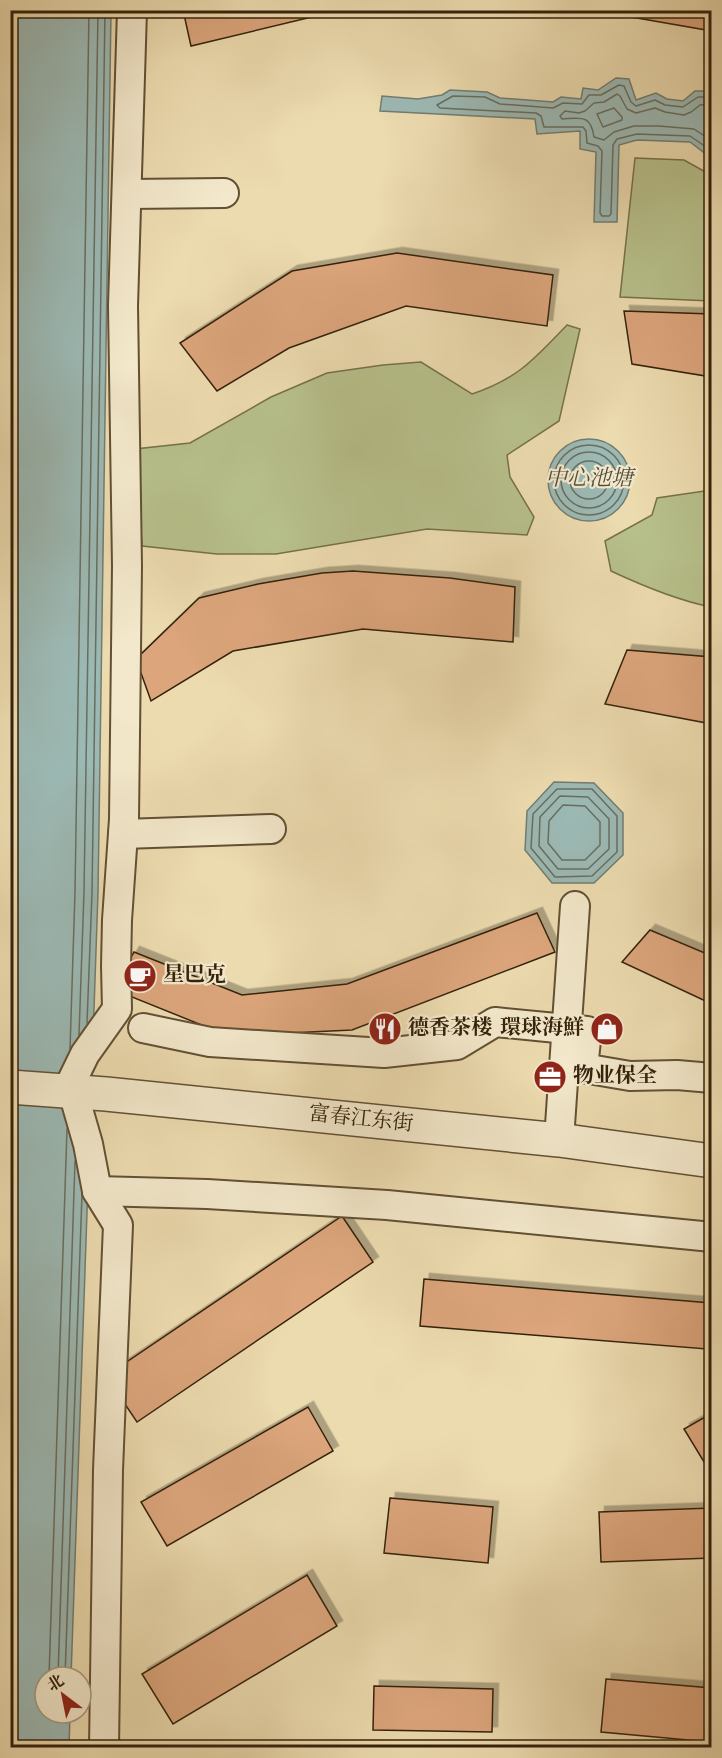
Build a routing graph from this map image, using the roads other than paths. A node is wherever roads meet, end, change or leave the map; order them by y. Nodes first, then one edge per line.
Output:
1 (132, 10) edge
2 (224, 193) dead end
3 (127, 194) junction
4 (271, 829) dead end
5 (123, 834) junction
6 (575, 906) dead end
7 (143, 1028) dead end
8 (567, 1030) junction
9 (711, 1078) edge
10 (10, 1087) edge
11 (70, 1091) junction
12 (560, 1140) junction
13 (711, 1161) edge
14 (97, 1191) junction
15 (711, 1237) edge
16 (104, 1748) edge

1 - 3 street
2 - 3 street
3 - 5 street
4 - 5 street
5 - 11 street
6 - 8 street
7 - 8 street
8 - 9 street
8 - 12 street
10 - 11 street, 富春江东街
11 - 12 street, 富春江东街
11 - 14 street
12 - 13 street, 富春江东街
14 - 15 street
14 - 16 street

